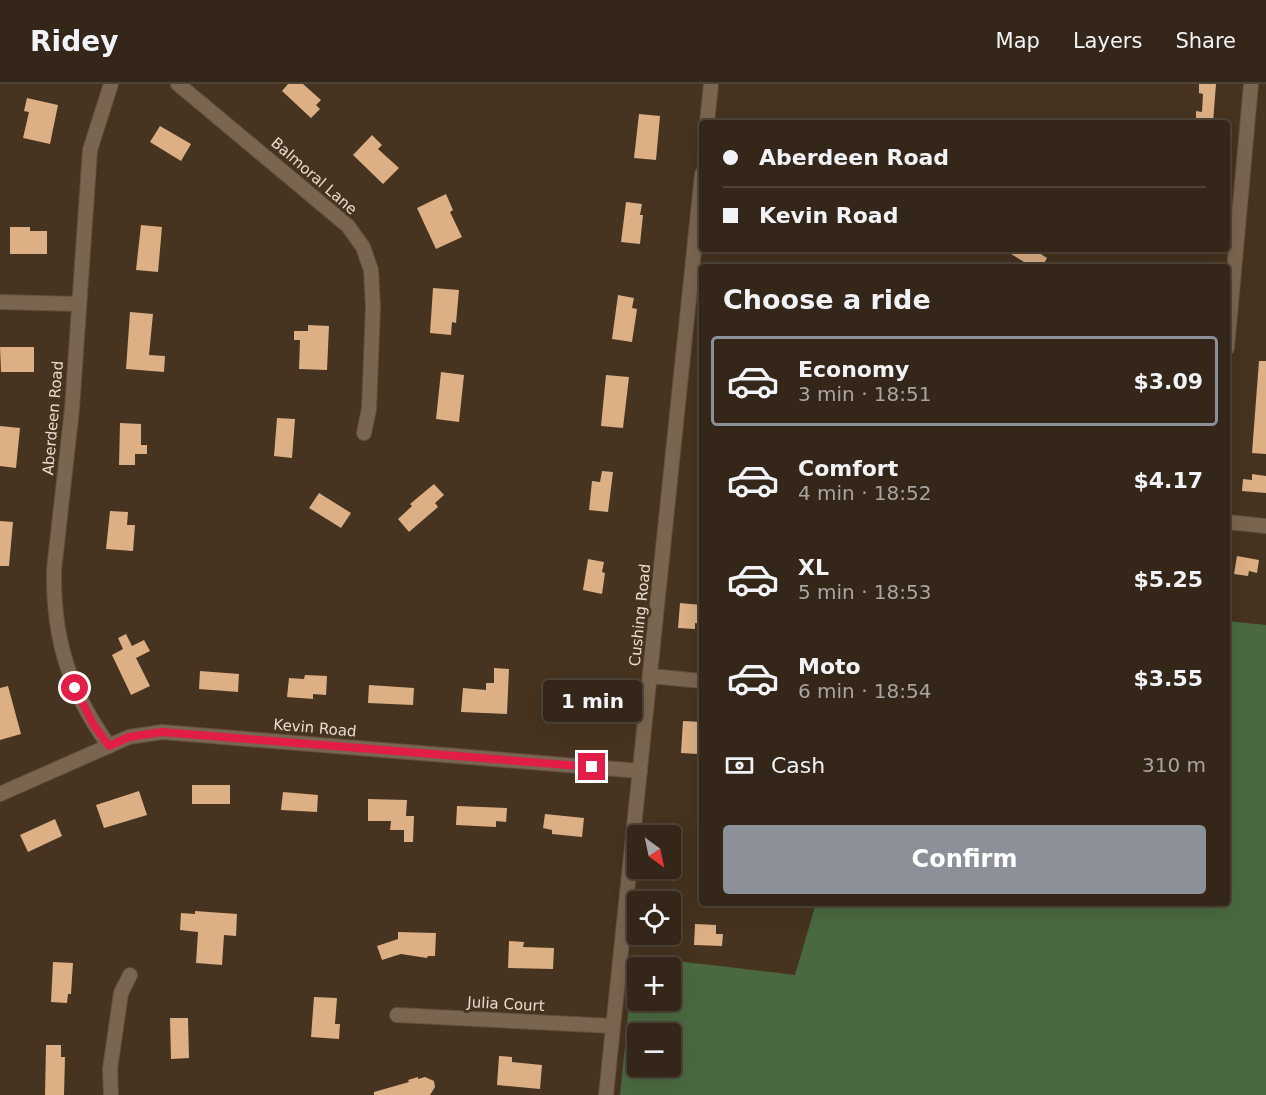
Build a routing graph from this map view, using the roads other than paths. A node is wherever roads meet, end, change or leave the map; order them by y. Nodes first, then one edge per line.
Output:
1 (111, 84) edge
2 (178, 84) edge
3 (711, 84) edge
4 (1251, 84) edge
5 (707, 120) edge
6 (699, 231) edge
7 (696, 288) edge
8 (0, 302) edge
9 (79, 304) junction
10 (1230, 315) edge
11 (364, 433) dead end
12 (1230, 522) edge
13 (1266, 526) edge
14 (650, 676) junction
15 (699, 681) edge
16 (109, 746) junction
17 (640, 771) junction
18 (0, 794) edge
19 (130, 975) dead end
20 (397, 1015) dead end
21 (614, 1026) junction
22 (111, 1095) edge
23 (606, 1095) edge

1 - 9 street, Aberdeen Road
2 - 11 street, Balmoral Lane
3 - 5 street
4 - 10 street
6 - 7 street, Cushing Road
7 - 14 street, Cushing Road
8 - 9 street
9 - 16 street, Aberdeen Road
12 - 13 street
14 - 15 street
14 - 17 street, Cushing Road
16 - 17 street, Kevin Road
16 - 18 street, Kevin Road
17 - 21 street, Cushing Road
19 - 22 street
20 - 21 street, Julia Court
21 - 23 street, Cushing Road

